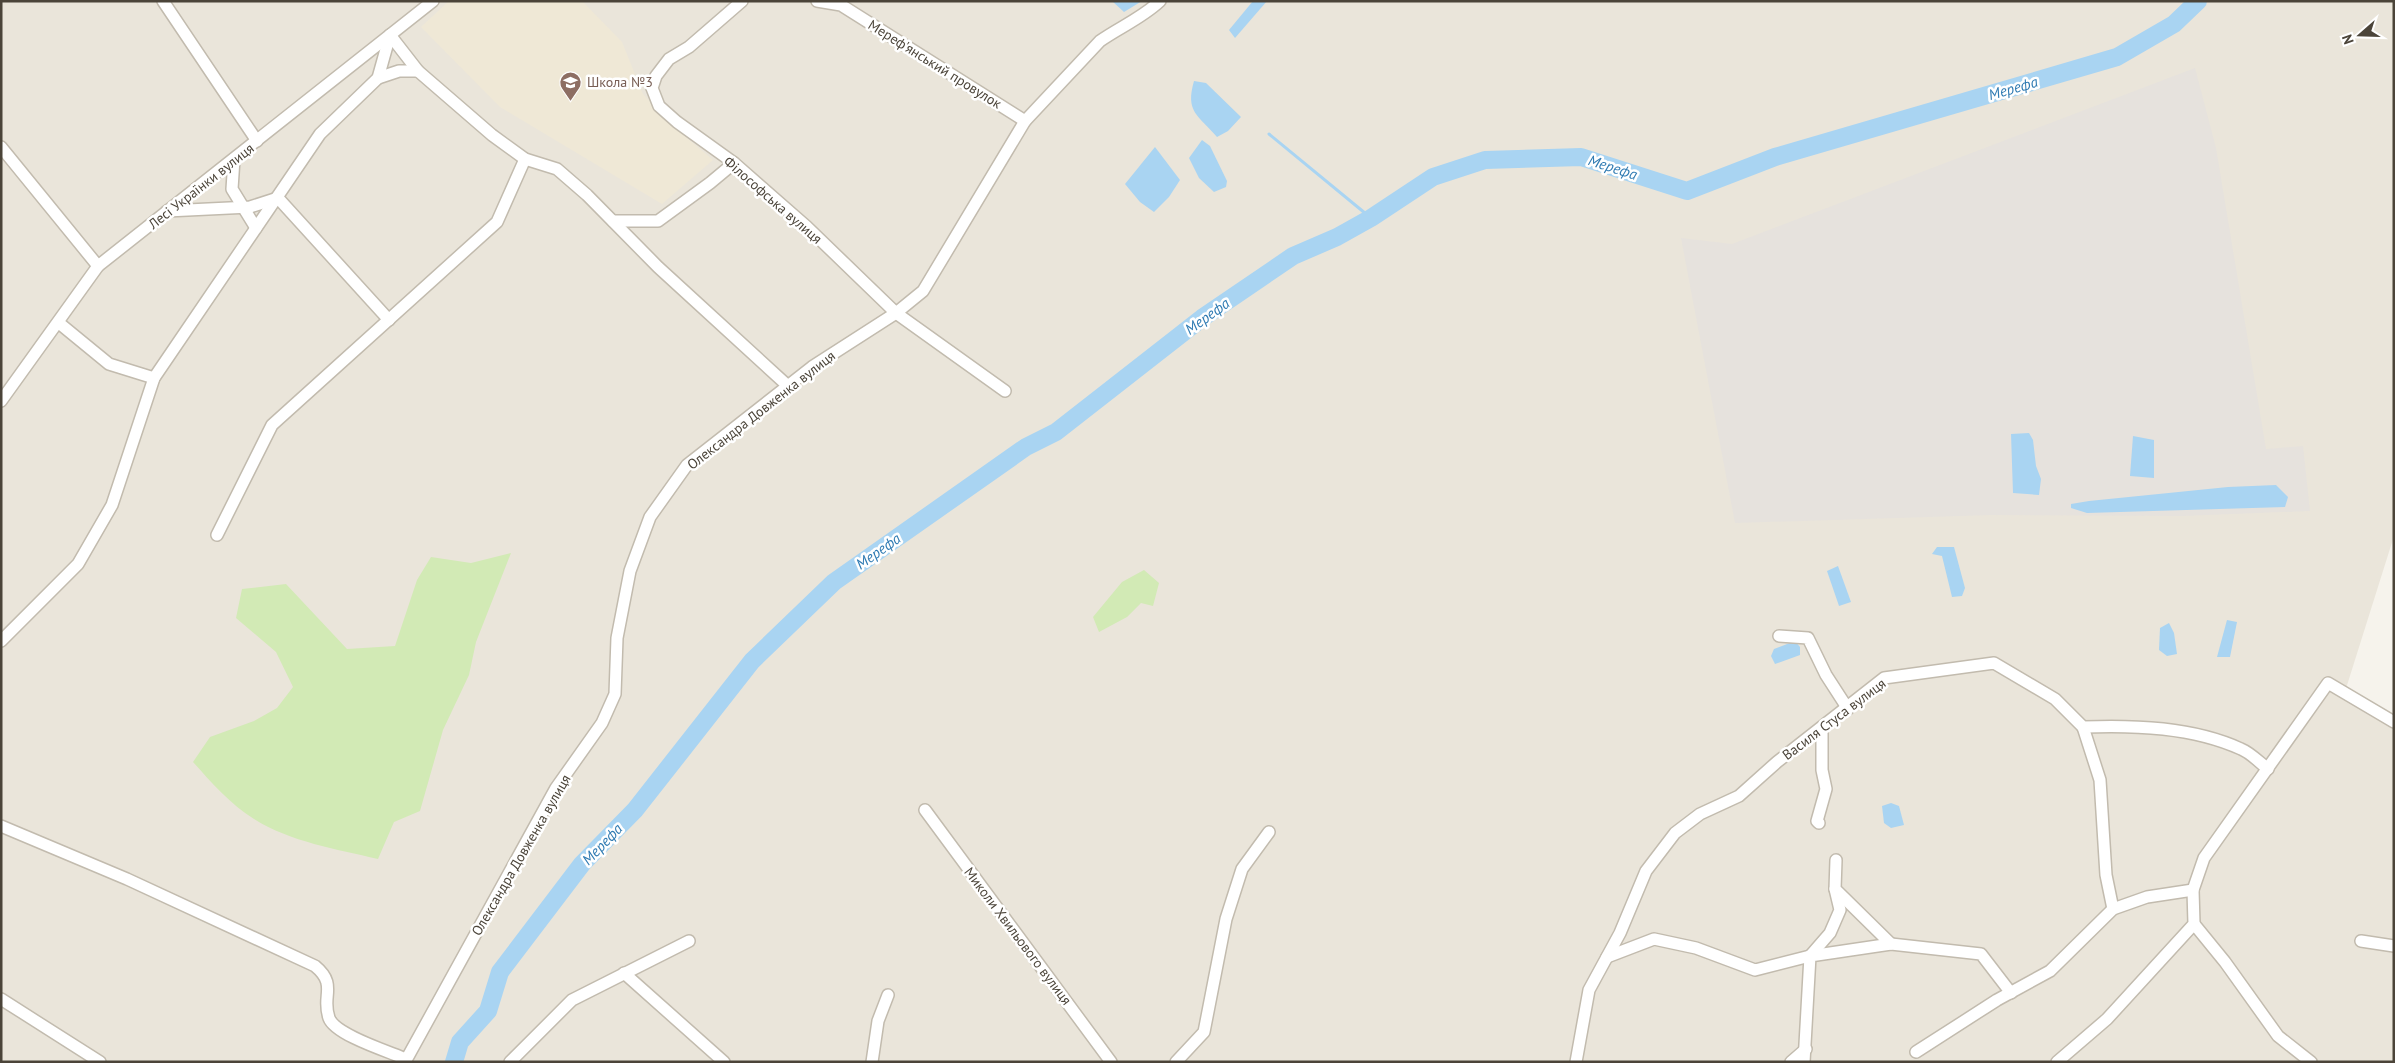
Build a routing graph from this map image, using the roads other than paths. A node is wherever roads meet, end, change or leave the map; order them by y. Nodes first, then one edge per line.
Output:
1 (163, 1) edge
2 (433, 1) edge
3 (742, 1) edge
4 (816, 1) edge
5 (1160, 1) edge
6 (390, 35) junction
7 (418, 71) junction
8 (378, 78) junction
9 (1025, 121) junction
10 (257, 141) junction
11 (1, 147) edge
12 (234, 159) junction
13 (525, 159) junction
14 (734, 163) junction
15 (278, 198) junction
16 (242, 208) junction
17 (167, 212) junction
18 (613, 221) junction
19 (256, 228) junction
20 (98, 266) junction
21 (896, 313) junction
22 (389, 320) junction
23 (59, 323) junction
24 (154, 378) junction
25 (788, 386) junction
26 (1005, 391) dead end
27 (1, 401) edge
28 (217, 535) dead end
29 (1779, 636) dead end
30 (1, 641) edge
31 (1848, 709) junction
32 (2394, 722) edge
33 (2083, 727) junction
34 (1822, 729) junction
35 (2268, 769) junction
36 (924, 810) dead end
37 (1819, 824) dead end
38 (1, 826) edge
39 (1269, 832) dead end
40 (1836, 860) dead end
41 (1835, 889) junction
42 (2193, 890) junction
43 (2113, 909) junction
44 (2194, 924) junction
45 (689, 941) dead end
46 (2361, 941) dead end
47 (1892, 944) junction
48 (2394, 946) edge
49 (1810, 956) junction
50 (1607, 957) junction
51 (624, 973) junction
52 (2010, 993) junction
53 (888, 995) dead end
54 (1, 999) edge
55 (1806, 1049) junction
56 (1916, 1052) dead end
57 (1578, 1058) edge
58 (405, 1060) edge
59 (100, 1062) edge
60 (510, 1062) edge
61 (724, 1062) edge
62 (872, 1062) edge
63 (1111, 1062) edge
64 (1176, 1062) edge
65 (1791, 1062) edge
66 (1804, 1062) edge
67 (2057, 1062) edge
68 (2311, 1062) edge

1 - 10 street
2 - 6 street, Лесі Українки вулиця
3 - 14 street, Філософська вулиця
4 - 9 street, Мереф'янський провулок
5 - 9 street, Олександра Довженка вулиця
6 - 7 street
6 - 8 street
6 - 10 street, Лесі Українки вулиця
7 - 8 street
7 - 13 street
8 - 15 street
9 - 21 street, Олександра Довженка вулиця
10 - 12 street, Лесі Українки вулиця
11 - 20 street
12 - 16 street
12 - 17 street, Лесі Українки вулиця
13 - 18 street
13 - 22 street
14 - 18 street
14 - 21 street, Філософська вулиця
15 - 16 street
15 - 19 street
15 - 22 street
16 - 17 street
16 - 19 street
17 - 20 street, Лесі Українки вулиця
18 - 25 street
19 - 24 street
20 - 23 street, Лесі Українки вулиця
21 - 25 street, Олександра Довженка вулиця
21 - 26 street, Філософська вулиця
22 - 28 street
23 - 24 street
23 - 27 street, Лесі Українки вулиця
24 - 30 street
25 - 58 street, Олександра Довженка вулиця
29 - 31 street
31 - 33 street, Василя Стуса вулиця
31 - 34 street, Василя Стуса вулиця
32 - 35 street
33 - 35 street
33 - 43 street
34 - 37 street
34 - 50 street, Василя Стуса вулиця
35 - 42 street
36 - 63 street, Миколи Хвильового вулиця
38 - 58 street
39 - 64 street
40 - 41 street
41 - 47 street
41 - 49 street
42 - 43 street
42 - 44 street
43 - 52 street
44 - 67 street
44 - 68 street
45 - 51 street
46 - 48 street
47 - 49 street
47 - 52 street
49 - 50 street
49 - 55 street
50 - 57 street, Василя Стуса вулиця
51 - 60 street
51 - 61 street
52 - 56 street
53 - 62 street
54 - 59 street
55 - 65 street
55 - 66 street

